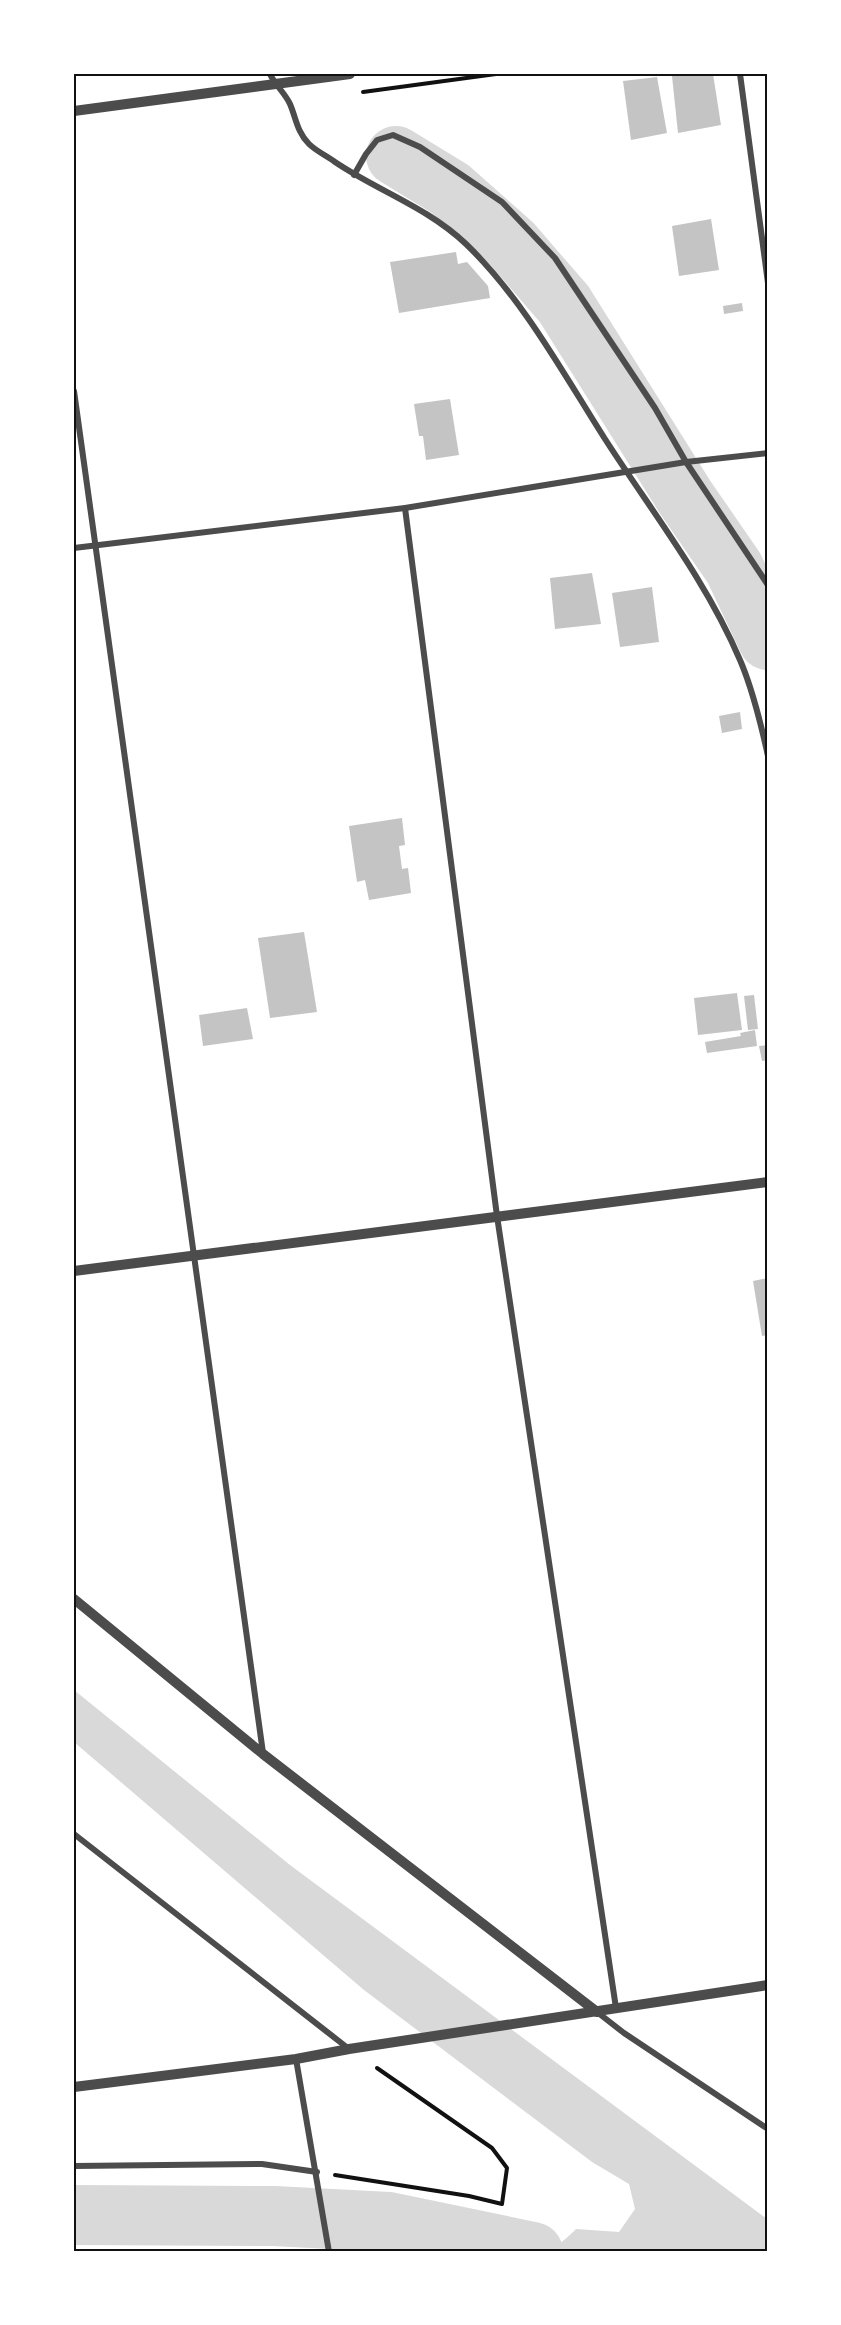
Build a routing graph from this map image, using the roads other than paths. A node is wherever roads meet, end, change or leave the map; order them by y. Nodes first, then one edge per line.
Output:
1 (350, 74) edge
2 (740, 74) edge
3 (272, 79) edge
4 (74, 111) edge
5 (354, 175) junction
6 (768, 282) edge
7 (74, 392) edge
8 (768, 453) edge
9 (686, 462) junction
10 (627, 471) junction
11 (405, 508) junction
12 (93, 545) junction
13 (74, 548) edge
14 (768, 585) edge
15 (768, 756) edge
16 (768, 1182) edge
17 (497, 1216) junction
18 (195, 1256) junction
19 (74, 1271) edge
20 (74, 1599) edge
21 (263, 1754) junction
22 (74, 1834) edge
23 (768, 1985) edge
24 (616, 2008) junction
25 (597, 2012) junction
26 (349, 2049) junction
27 (296, 2059) junction
28 (74, 2087) edge
29 (768, 2129) edge
30 (74, 2166) edge
31 (317, 2172) junction
32 (329, 2252) edge

1 - 3 street
2 - 6 street
3 - 4 street
3 - 5 street
5 - 9 street
5 - 10 street
7 - 12 street
8 - 9 street
9 - 10 street
9 - 14 street
10 - 11 street
10 - 15 street
11 - 12 street
11 - 17 street
12 - 13 street
12 - 18 street
16 - 17 street
17 - 18 street
17 - 24 street
18 - 19 street
18 - 21 street
20 - 21 street
21 - 25 street
22 - 26 street
23 - 24 street
24 - 25 street
25 - 26 street
25 - 29 street
26 - 27 street
27 - 28 street
27 - 31 street
30 - 31 street
31 - 32 street

